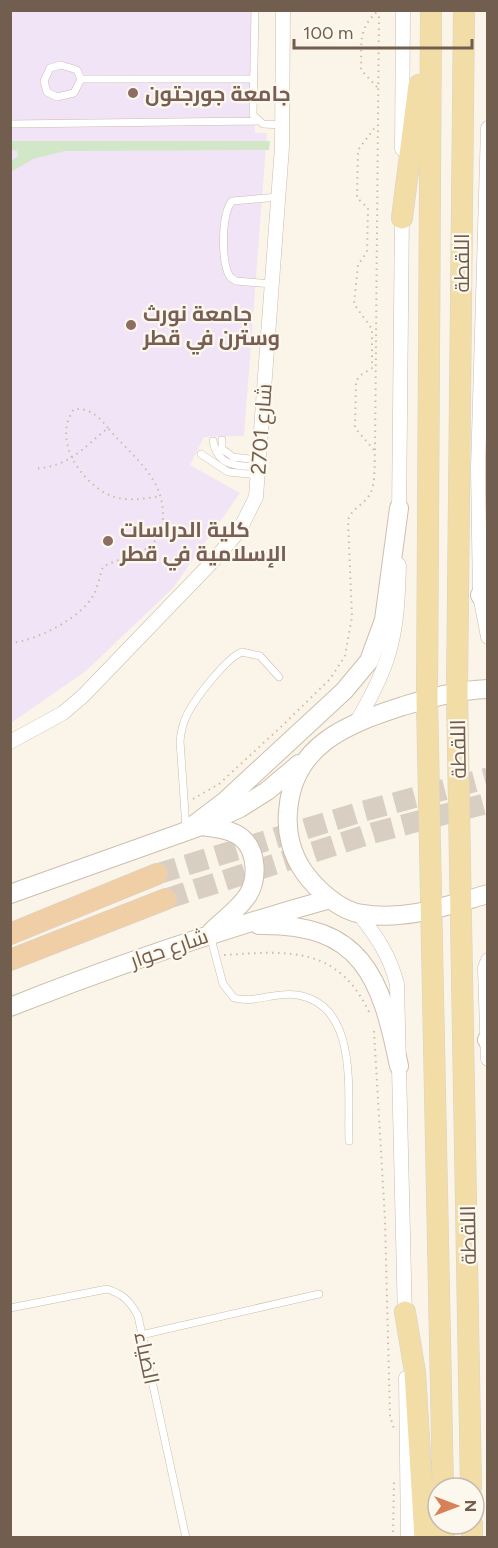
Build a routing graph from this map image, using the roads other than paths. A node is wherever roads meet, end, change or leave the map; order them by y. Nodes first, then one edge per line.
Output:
1 (255, 10) edge
2 (283, 10) edge
3 (403, 10) edge
4 (464, 10) edge
5 (431, 15) edge
6 (81, 79) junction
7 (254, 79) junction
8 (256, 121) junction
9 (10, 124) edge
10 (282, 125) junction
11 (488, 128) edge
12 (279, 197) junction
13 (402, 218) junction
14 (272, 284) junction
15 (488, 329) edge
16 (483, 360) junction
17 (222, 440) dead end
18 (213, 441) dead end
19 (201, 454) dead end
20 (259, 467) junction
21 (399, 508) junction
22 (484, 601) edge
23 (488, 637) edge
24 (279, 677) dead end
25 (488, 689) edge
26 (457, 692) junction
27 (427, 699) junction
28 (357, 721) junction
29 (10, 742) edge
30 (308, 757) junction
31 (194, 828) junction
32 (157, 874) tunnel mouth
33 (10, 894) edge
34 (488, 894) edge
35 (166, 899) tunnel mouth
36 (330, 899) junction
37 (460, 902) junction
38 (431, 910) junction
39 (359, 914) junction
40 (239, 926) junction
41 (210, 933) junction
42 (10, 934) edge
43 (10, 960) edge
44 (488, 960) edge
45 (10, 1007) edge
46 (487, 1039) edge
47 (488, 1059) edge
48 (399, 1066) junction
49 (349, 1141) dead end
50 (319, 1294) dead end
51 (10, 1308) edge
52 (405, 1312) junction
53 (141, 1335) junction
54 (443, 1476) edge
55 (471, 1476) edge
56 (186, 1538) edge
57 (408, 1538) edge
58 (425, 1538) edge

1 - 7 lane
2 - 10 street, شارع 2701
3 - 13 street
4 - 26 main road, اللقطة
5 - 13 main road
5 - 27 main road, اللقطة
6 - 6 lane
6 - 7 lane
7 - 8 lane
8 - 9 lane
8 - 10 lane
10 - 12 street, شارع 2701
11 - 16 street, اللقطة
12 - 14 street, شارع 2701
12 - 14 lane
13 - 21 street
14 - 20 street, شارع 2701
15 - 16 street
16 - 22 street, اللقطة
17 - 20 lane
18 - 20 lane
19 - 20 lane
20 - 29 street, شارع 2701
21 - 28 street
21 - 31 main road
22 - 23 street, اللقطة
24 - 31 lane
25 - 26 main road
26 - 27 main road
26 - 37 main road, اللقطة
27 - 28 main road
27 - 38 main road, اللقطة
28 - 30 main road
30 - 31 main road
30 - 36 main road
31 - 33 main road
31 - 41 main road
32 - 42 highway
34 - 37 main road
35 - 43 highway
36 - 39 main road
36 - 40 main road, شارع حوار
37 - 38 main road
37 - 55 main road, اللقطة
38 - 39 main road
38 - 54 main road, اللقطة
39 - 48 street
40 - 41 main road, شارع حوار
40 - 48 main road
41 - 45 main road, شارع حوار
41 - 49 lane
44 - 46 street
46 - 47 street
48 - 52 street
50 - 53 lane
51 - 53 lane, الضياء
52 - 57 street
52 - 58 main road
53 - 56 lane, الضياء

